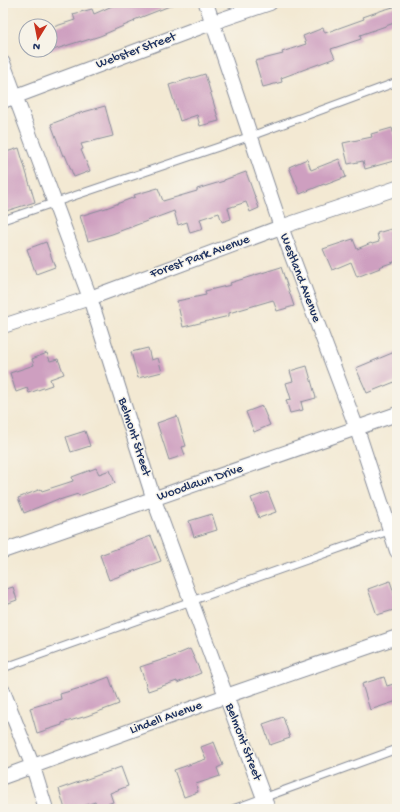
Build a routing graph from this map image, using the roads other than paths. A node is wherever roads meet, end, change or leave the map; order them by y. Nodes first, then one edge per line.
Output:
1 (206, 3) edge
2 (270, 3) edge
3 (214, 22) junction
4 (3, 63) edge
5 (397, 82) edge
6 (9, 98) edge
7 (251, 136) junction
8 (397, 188) edge
9 (54, 202) junction
10 (3, 220) edge
11 (281, 227) junction
12 (90, 298) junction
13 (3, 326) edge
14 (397, 414) edge
15 (357, 429) junction
16 (154, 500) junction
17 (394, 529) edge
18 (3, 551) edge
19 (397, 551) edge
20 (191, 600) junction
21 (397, 637) edge
22 (3, 668) edge
23 (3, 691) edge
24 (226, 696) junction
25 (397, 749) edge
26 (33, 767) junction
27 (3, 777) edge
28 (266, 804) edge
29 (46, 809) edge
30 (233, 809) edge

1 - 3 street, Westland Avenue
2 - 3 street, Webster Street
3 - 6 street, Webster Street
3 - 7 street, Westland Avenue
4 - 6 street, Belmont Street
5 - 7 lane
6 - 9 street, Belmont Street
7 - 9 lane
7 - 11 street, Westland Avenue
8 - 11 street, Forest Park Avenue
9 - 10 lane
9 - 12 street, Belmont Street
11 - 12 street, Forest Park Avenue
11 - 15 street, Westland Avenue
12 - 13 street, Forest Park Avenue
12 - 16 street, Belmont Street
14 - 15 street, Woodlawn Drive
15 - 16 street, Woodlawn Drive
15 - 17 street, Westland Avenue
16 - 18 street, Woodlawn Drive
16 - 20 street, Belmont Street
17 - 19 street, Westland Avenue
17 - 20 lane
20 - 22 lane
20 - 24 street, Belmont Street
21 - 24 street, Lindell Avenue
23 - 26 street
24 - 26 street, Lindell Avenue
24 - 28 street, Belmont Street
25 - 28 lane
26 - 27 street, Lindell Avenue
26 - 29 street
28 - 30 lane

